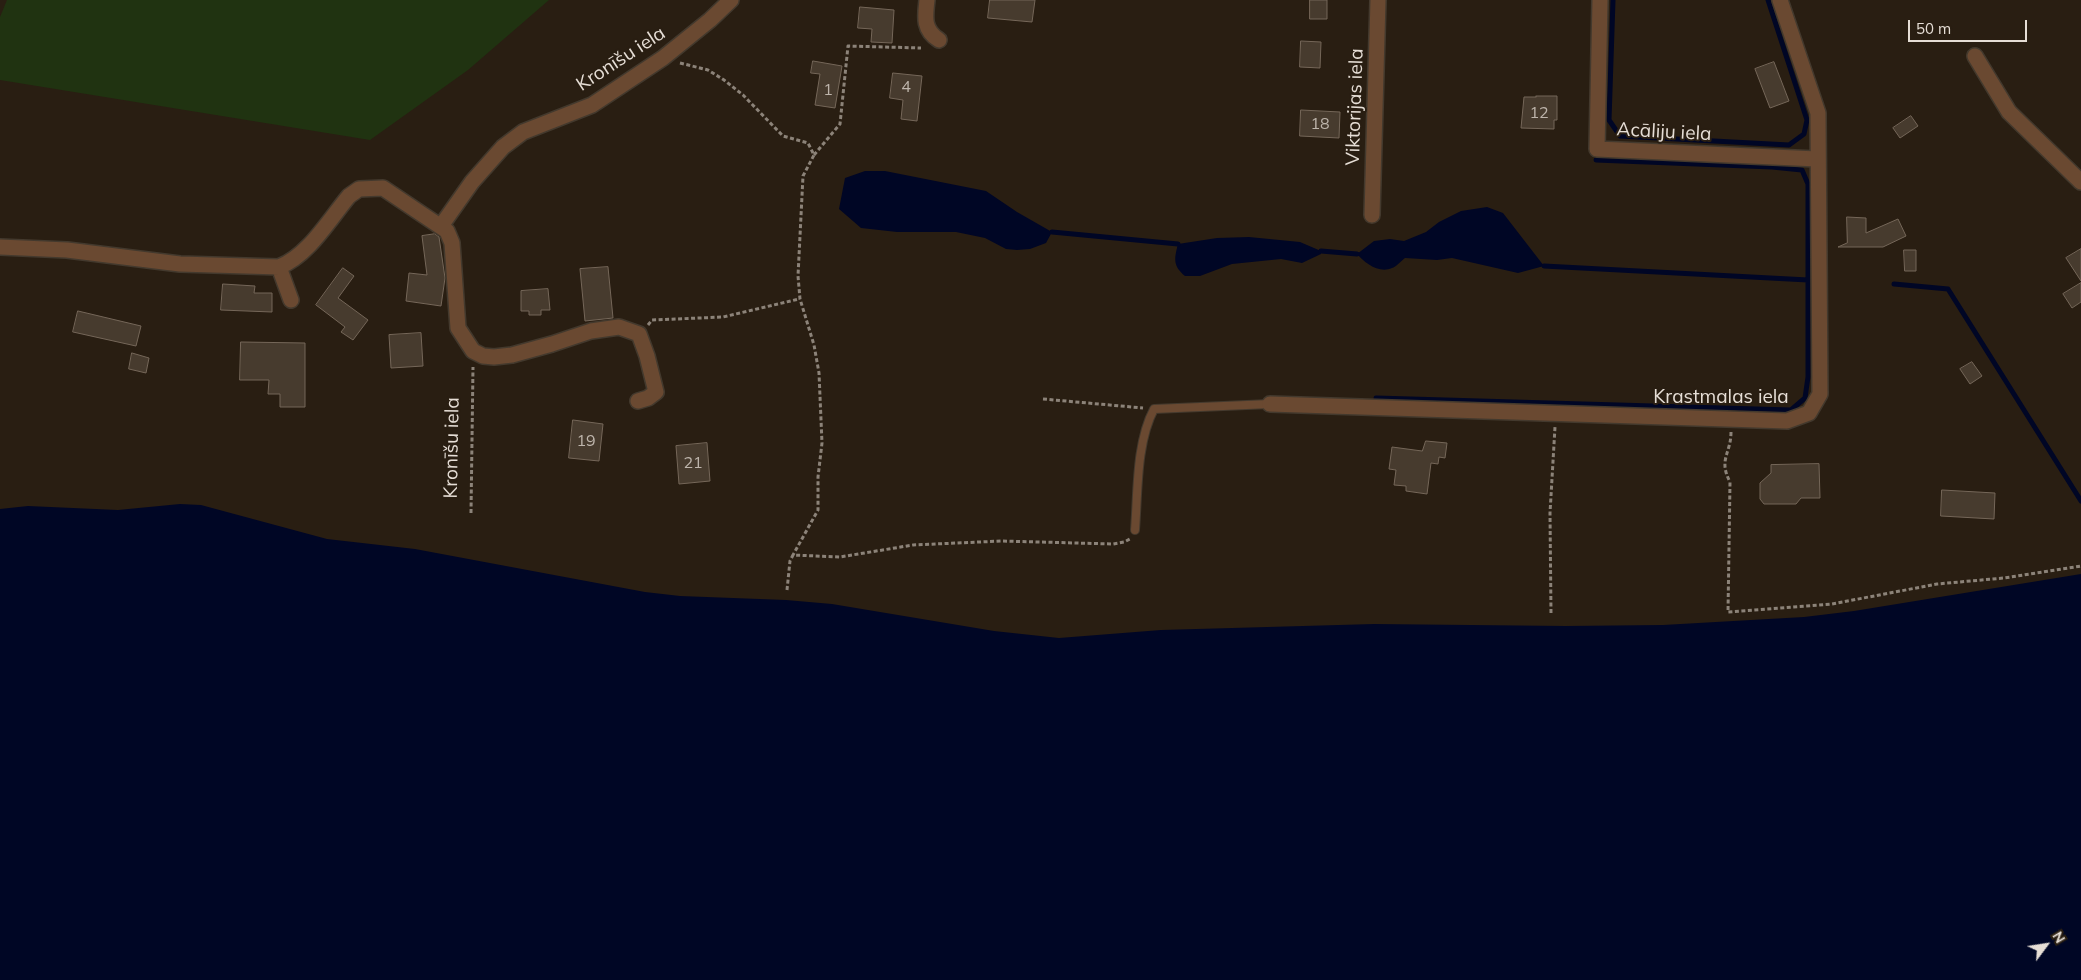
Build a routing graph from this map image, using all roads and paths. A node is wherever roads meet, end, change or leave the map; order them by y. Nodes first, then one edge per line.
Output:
1 (730, 0) edge
2 (927, 0) edge
3 (1378, 0) edge
4 (1600, 0) edge
5 (1780, 0) edge
6 (939, 40) dead end
7 (921, 48) dead end
8 (1975, 56) dead end
9 (663, 58) junction
10 (814, 155) junction
11 (1818, 159) junction
12 (2081, 182) edge
13 (1372, 215) dead end
14 (441, 226) junction
15 (0, 247) edge
16 (279, 267) junction
17 (800, 299) junction
18 (291, 300) dead end
19 (639, 334) junction
20 (473, 351) junction
21 (1043, 399) dead end
22 (638, 401) dead end
23 (1270, 404) joint
24 (1154, 409) junction
25 (1556, 414) junction
26 (1731, 419) junction
27 (471, 513) dead end
28 (1135, 530) joint
29 (793, 556) junction
30 (2081, 566) edge
31 (787, 590) dead end
32 (1551, 613) dead end

1 - 9 street, Kronīšu iela
2 - 6 street
3 - 13 street, Viktorijas iela
4 - 11 street, Acāliju iela
5 - 11 street, Krastmalas iela
7 - 10 path
8 - 12 street
9 - 10 path
9 - 14 street, Kronīšu iela
10 - 17 path
11 - 26 street, Krastmalas iela
14 - 16 street
14 - 20 street
15 - 16 street
16 - 18 street
17 - 19 path
17 - 29 path
19 - 20 street
19 - 22 street
20 - 27 path, Kronīšu iela
21 - 24 path
23 - 24 lane
23 - 25 street, Krastmalas iela
24 - 28 lane
25 - 26 street, Krastmalas iela
25 - 32 path
26 - 30 path
28 - 29 path
29 - 31 path

